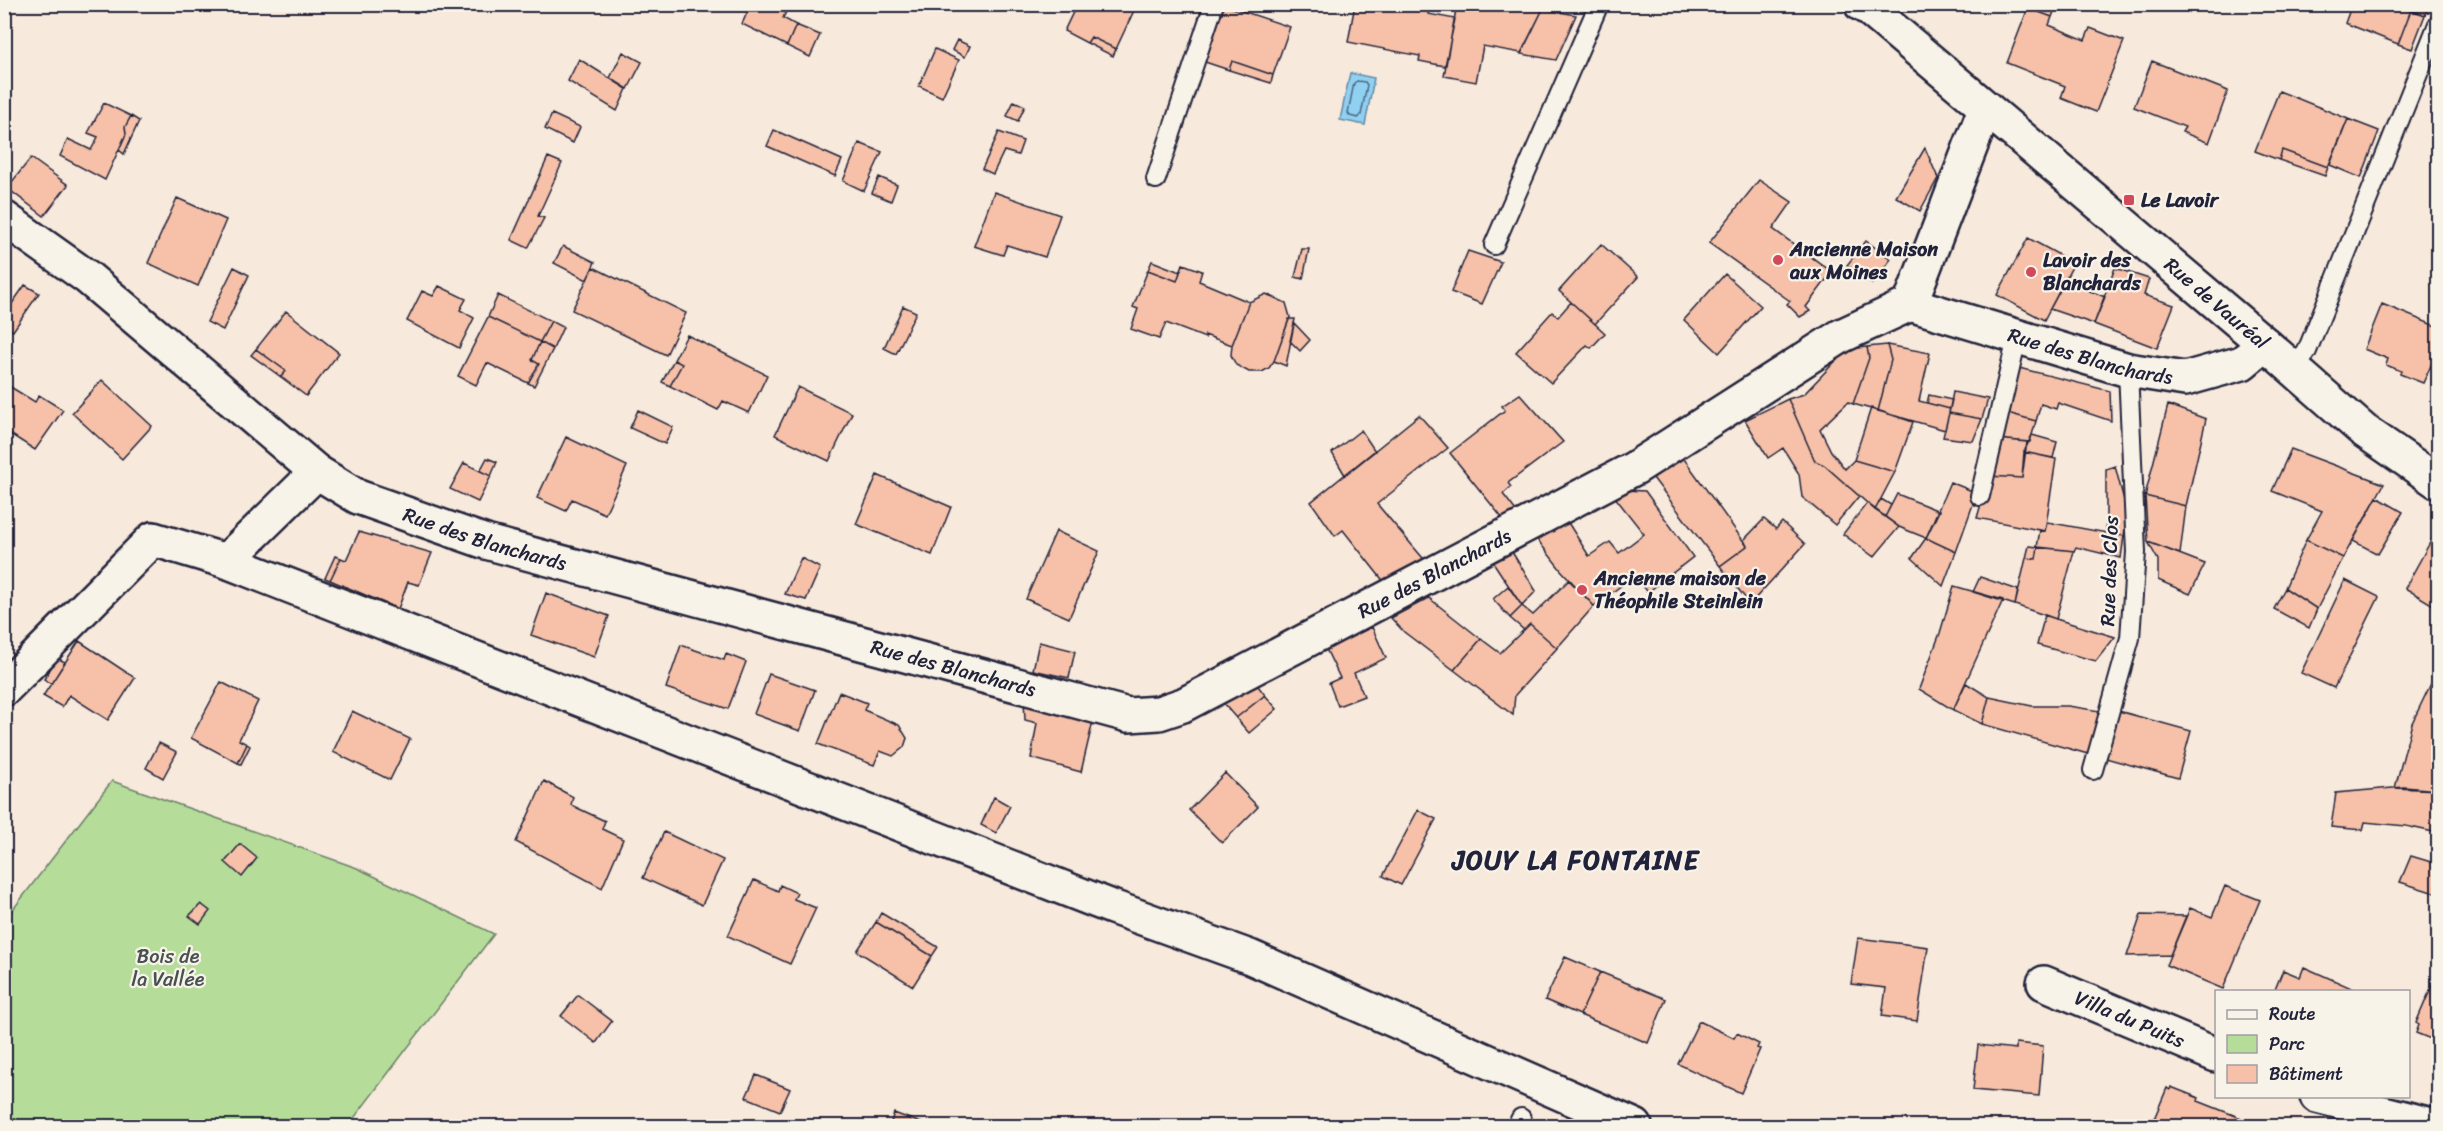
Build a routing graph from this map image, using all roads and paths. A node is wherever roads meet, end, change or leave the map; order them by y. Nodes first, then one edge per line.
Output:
1 (1214, 4) edge
2 (1599, 4) edge
3 (1867, 6) edge
4 (2439, 24) edge
5 (1985, 109) junction
6 (1156, 179) dead end
7 (4, 218) edge
8 (1494, 245) dead end
9 (1910, 304) junction
10 (2017, 338) junction
11 (2265, 344) junction
12 (2128, 370) junction
13 (2294, 370) junction
14 (317, 472) junction
15 (2439, 482) edge
16 (1980, 496) dead end
17 (226, 561) junction
18 (4, 689) edge
19 (2093, 770) dead end
20 (2044, 983) dead end
21 (2215, 1054) edge
22 (2325, 1098) edge
23 (1635, 1126) edge
24 (2435, 1126) edge

1 - 6 lane
2 - 8 lane
3 - 5 street, Rue de Vauréal
4 - 13 lane
5 - 9 street
5 - 11 street, Rue de Vauréal
7 - 14 street, Rue des Blanchards
9 - 10 street, Rue des Blanchards
9 - 14 street, Rue des Blanchards
10 - 12 street, Rue des Blanchards
10 - 16 lane
11 - 12 street, Rue des Blanchards
11 - 13 street, Rue de Vauréal
12 - 19 lane, Rue des Clos
13 - 15 street, Rue de Vauréal
14 - 17 street
17 - 18 street
17 - 23 street
20 - 21 street, Villa du Puits
22 - 24 street

